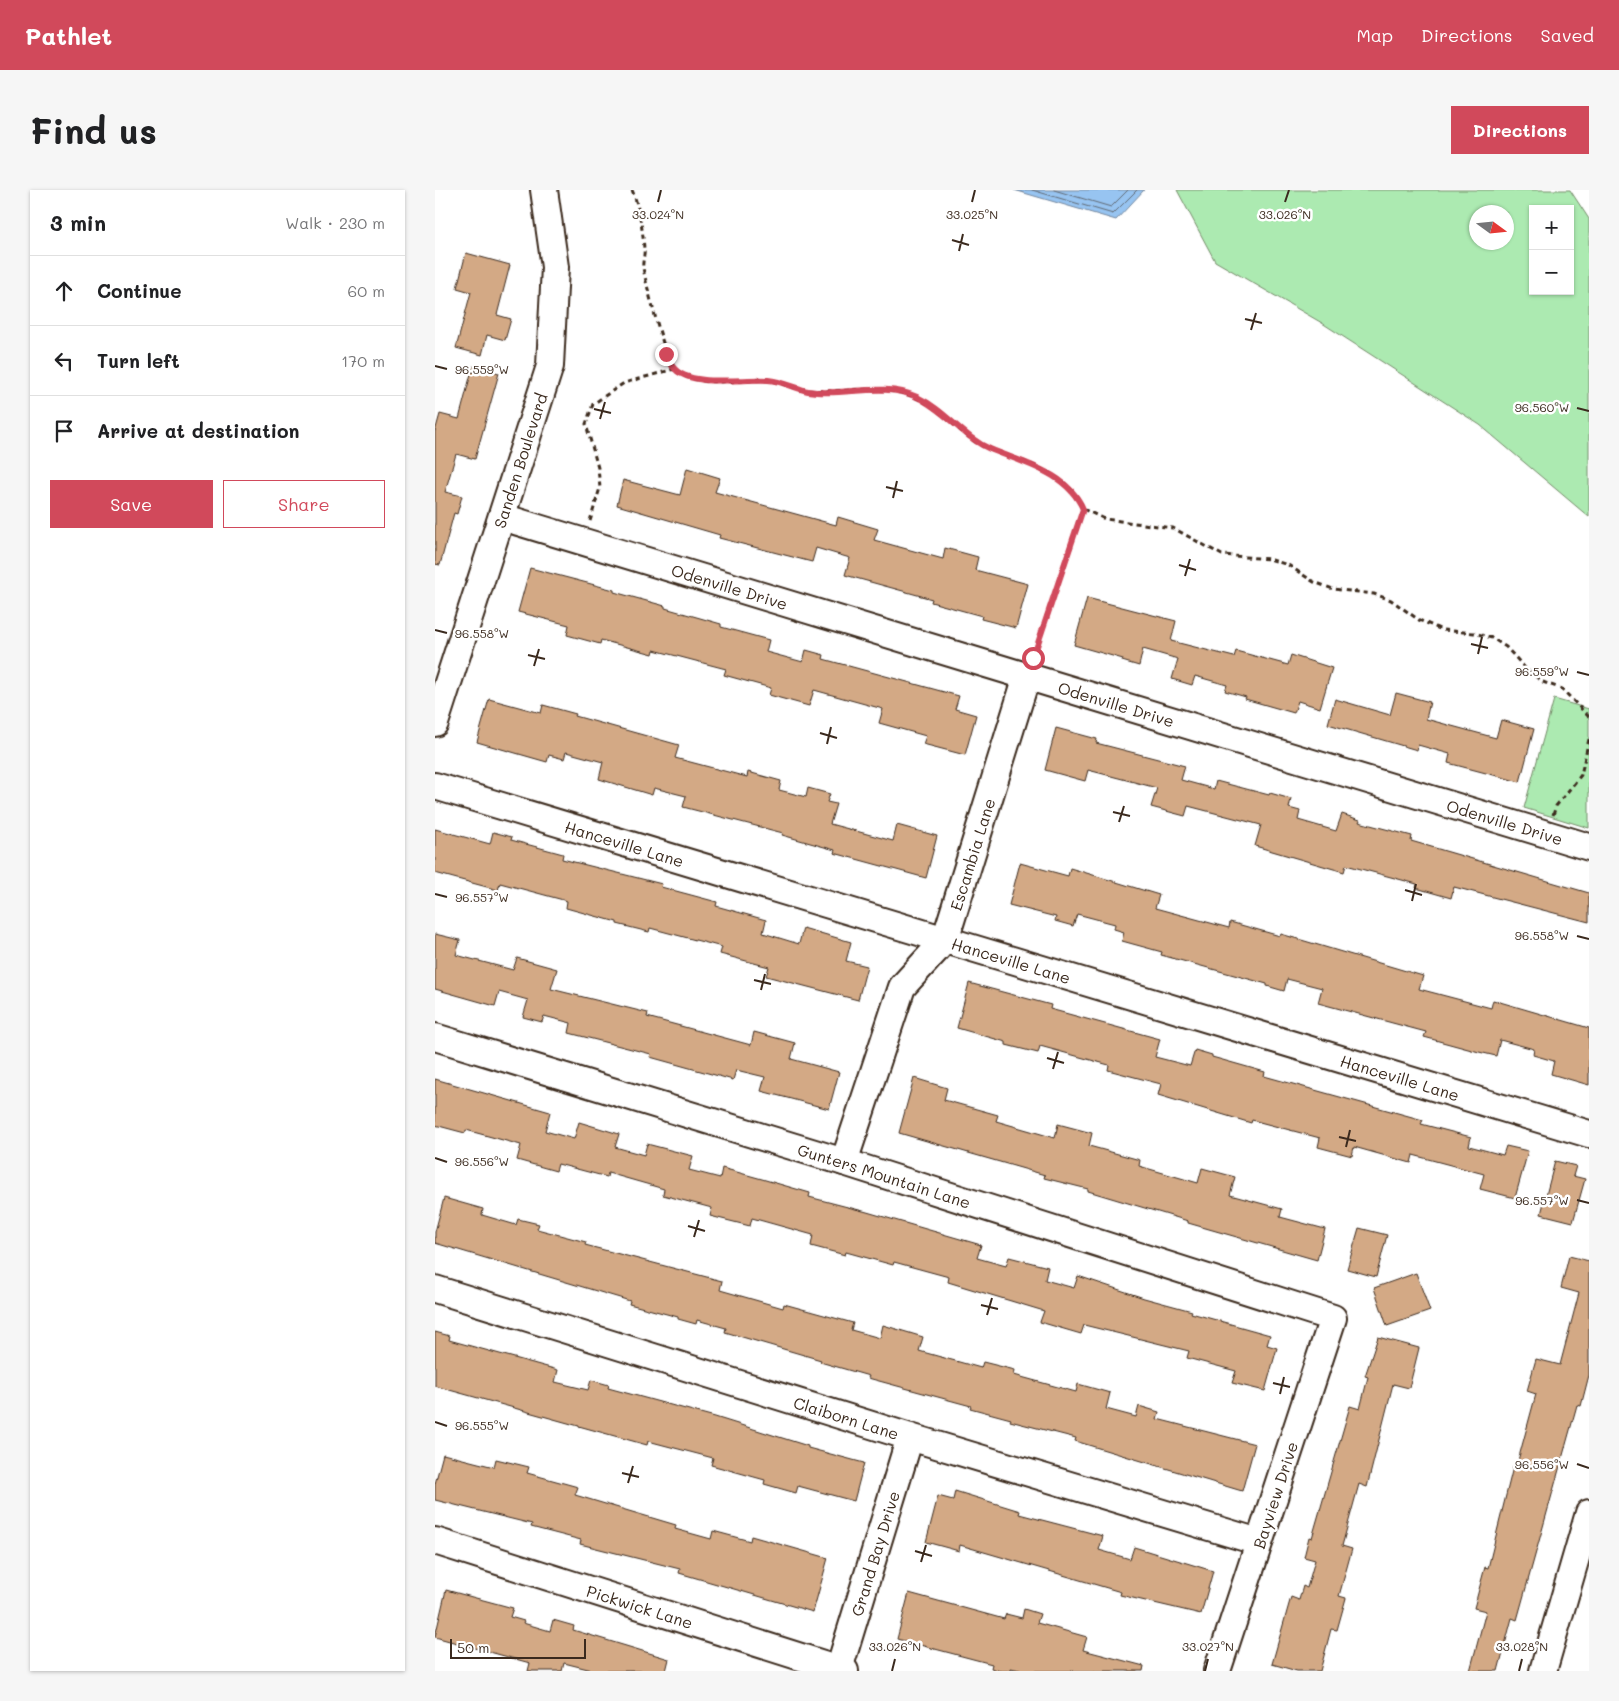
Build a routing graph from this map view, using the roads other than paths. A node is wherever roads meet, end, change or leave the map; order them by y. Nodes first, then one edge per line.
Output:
1 (544, 190) edge
2 (501, 517) junction
3 (1030, 667) junction
4 (435, 723) edge
5 (435, 786) edge
6 (1589, 847) edge
7 (945, 940) junction
8 (435, 1038) edge
9 (1589, 1134) edge
10 (844, 1162) junction
11 (435, 1289) edge
12 (1333, 1318) joint
13 (910, 1437) junction
14 (1587, 1528) edge
15 (435, 1541) edge
16 (1259, 1542) junction
17 (842, 1670) edge
18 (1217, 1671) edge
19 (1543, 1671) edge

1 - 2 street, Sanden Boulevard
2 - 3 street, Odenville Drive
2 - 4 street, Sanden Boulevard
3 - 6 street, Odenville Drive
3 - 7 street, Escambia Lane
5 - 7 street, Hanceville Lane
7 - 9 street, Hanceville Lane
7 - 10 street, Escambia Lane
8 - 10 street, Gunters Mountain Lane
10 - 12 street, Gunters Mountain Lane
11 - 13 street, Claiborn Lane
12 - 16 street, Bayview Drive
13 - 16 street, Claiborn Lane
13 - 17 street, Grand Bay Drive
14 - 19 street
15 - 17 street, Pickwick Lane
16 - 18 street, Bayview Drive

